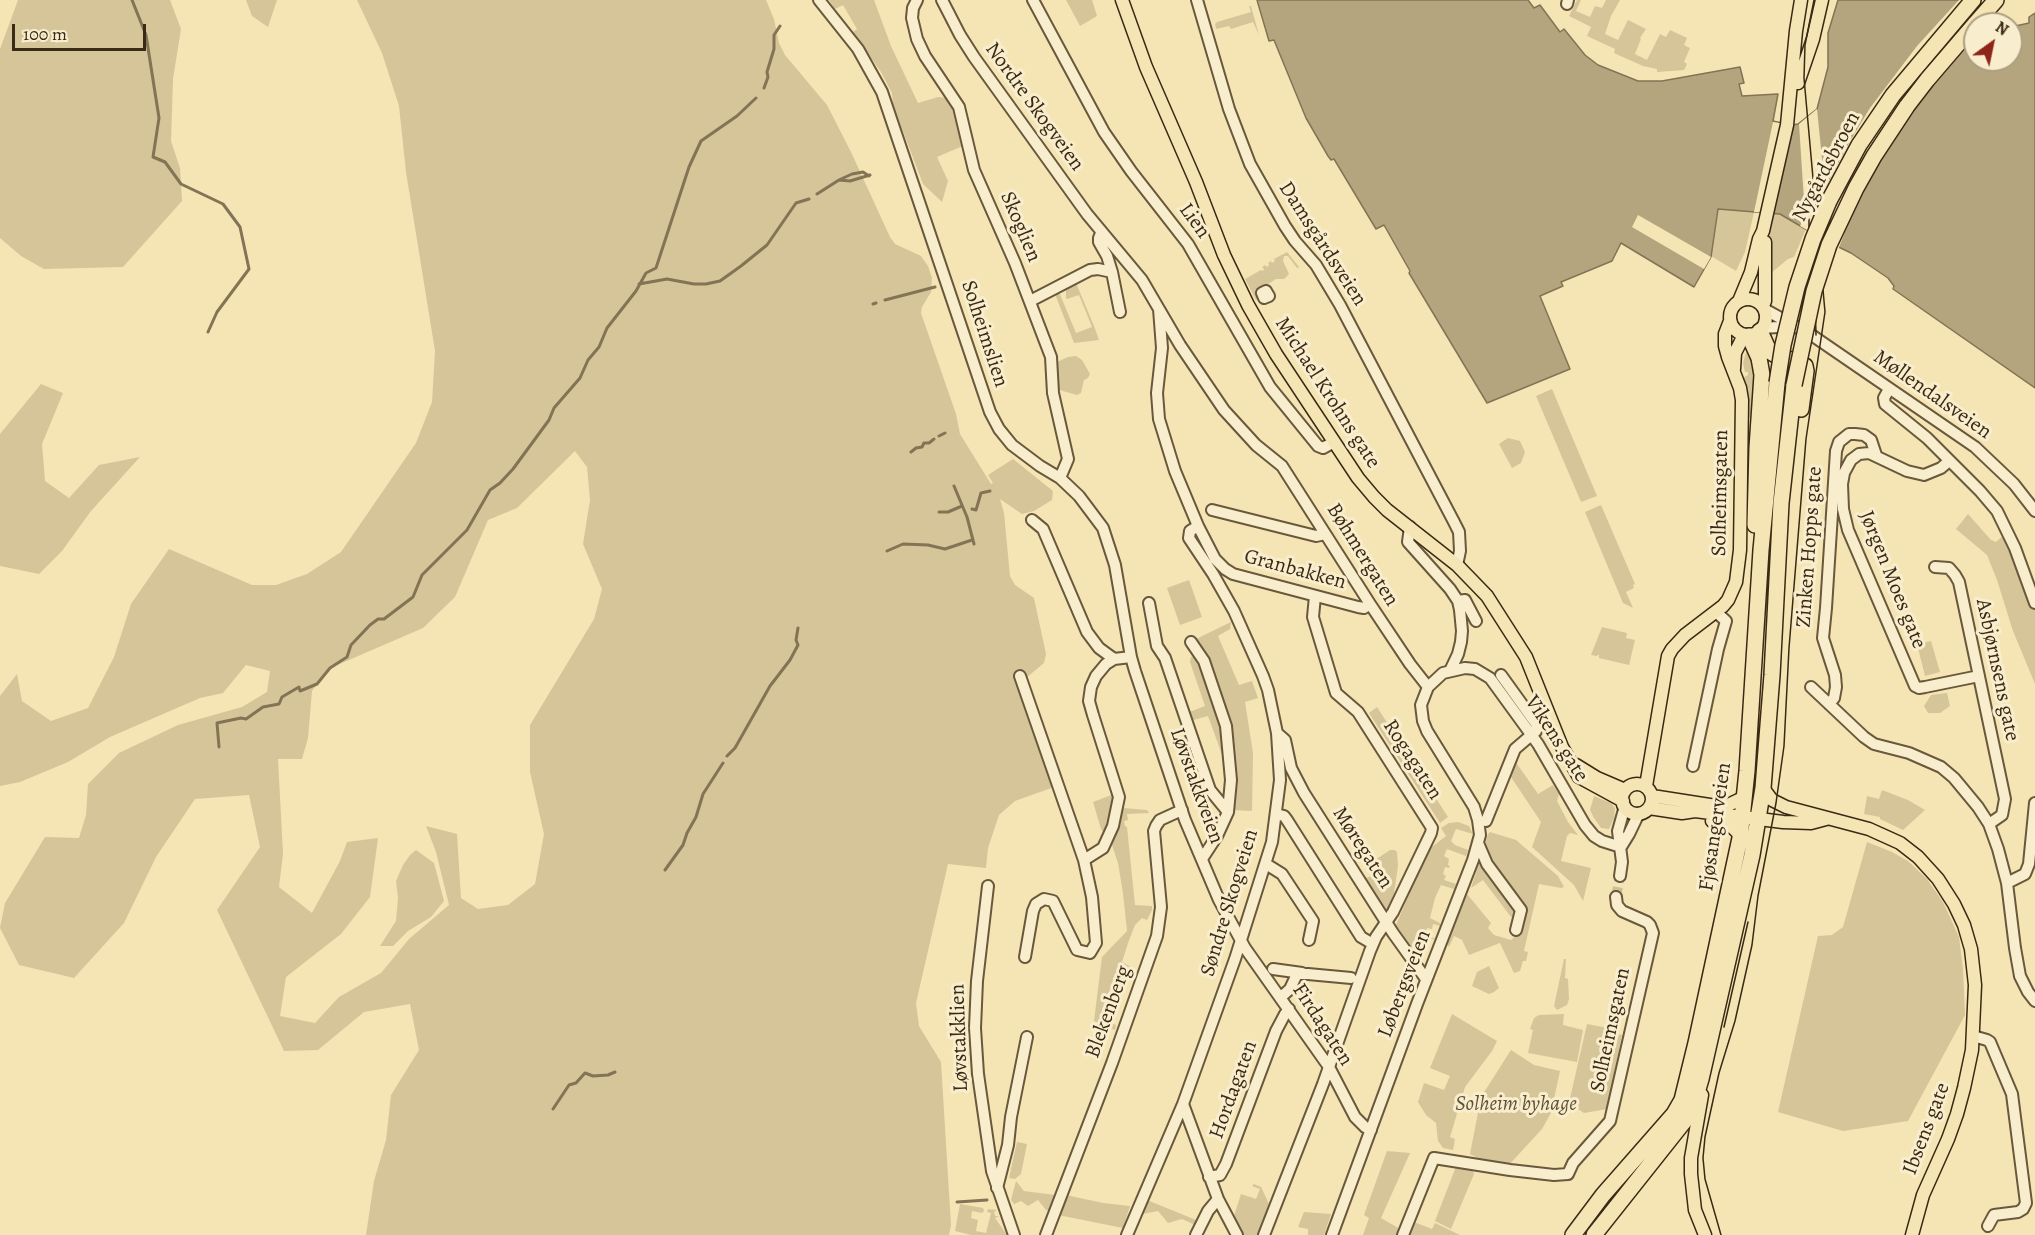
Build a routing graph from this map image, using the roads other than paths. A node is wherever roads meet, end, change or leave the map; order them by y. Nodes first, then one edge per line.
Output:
1 (819, 0) edge
2 (917, 0) edge
3 (942, 0) edge
4 (1033, 0) edge
5 (1122, 0) edge
6 (1197, 0) edge
7 (1801, 0) edge
8 (1822, 0) edge
9 (1973, 0) edge
10 (1996, 0) edge
11 (1789, 110) junction
12 (1763, 231) junction
13 (1101, 233) junction
14 (1112, 272) junction
15 (1034, 299) dead end
16 (1739, 301) junction
17 (1764, 308) junction
18 (1159, 309) junction
19 (1120, 312) dead end
20 (1730, 321) junction
21 (1795, 326) junction
22 (1754, 332) junction
23 (1780, 358) junction
24 (1734, 370) junction
25 (1762, 375) junction
26 (1777, 383) joint
27 (1794, 385) joint
28 (1889, 389) junction
29 (1334, 442) junction
30 (1876, 455) junction
31 (1949, 461) junction
32 (1060, 478) junction
33 (1212, 510) dead end
34 (2035, 511) edge
35 (1032, 520) dead end
36 (1198, 526) junction
37 (1410, 527) junction
38 (1324, 534) junction
39 (1761, 550) junction
40 (1457, 564) junction
41 (1935, 567) dead end
42 (1316, 596) junction
43 (1458, 601) junction
44 (1149, 603) dead end
45 (2035, 603) edge
46 (1370, 604) junction
47 (1775, 609) junction
48 (1716, 612) junction
49 (1476, 621) dead end
50 (1191, 642) dead end
51 (1131, 657) junction
52 (1114, 658) junction
53 (1450, 671) junction
54 (1501, 675) dead end
55 (1020, 676) dead end
56 (1978, 676) junction
57 (1428, 687) junction
58 (1811, 687) dead end
59 (1829, 704) junction
60 (1277, 733) junction
61 (1531, 734) junction
62 (1693, 766) dead end
63 (1763, 788) junction
64 (1745, 797) junction
65 (1637, 798) junction
66 (2035, 803) edge
67 (1182, 810) junction
68 (1228, 812) junction
69 (1682, 813) junction
70 (1276, 814) junction
71 (1743, 818) junction
72 (1826, 819) junction
73 (1758, 820) junction
74 (1486, 821) dead end
75 (1989, 824) junction
76 (1740, 838) junction
77 (1478, 843) junction
78 (1620, 846) junction
79 (1202, 859) junction
80 (1084, 860) junction
81 (1266, 864) junction
82 (1620, 876) tunnel mouth
83 (2007, 883) junction
84 (988, 886) dead end
85 (1616, 897) dead end
86 (1384, 918) junction
87 (1516, 930) dead end
88 (1241, 940) junction
89 (1309, 940) dead end
90 (1373, 944) junction
91 (1025, 957) dead end
92 (1273, 969) dead end
93 (1302, 973) junction
94 (1351, 978) dead end
95 (1426, 979) junction
96 (1281, 997) junction
97 (2035, 1001) edge
98 (1289, 1009) junction
99 (1973, 1036) junction
100 (1027, 1037) dead end
101 (1329, 1066) junction
102 (1701, 1078) junction
103 (1183, 1104) junction
104 (1371, 1130) junction
105 (1209, 1177) junction
106 (997, 1188) junction
107 (1218, 1199) junction
108 (1988, 1226) dead end
109 (1580, 1232) edge
110 (1014, 1235) edge
111 (1046, 1235) edge
112 (1127, 1235) edge
113 (1196, 1235) edge
114 (1238, 1235) edge
115 (1264, 1235) edge
116 (1332, 1235) edge
117 (1403, 1235) edge
118 (1594, 1235) edge
119 (1705, 1235) edge
120 (1912, 1235) edge

1 - 32 street, Solheimslien
2 - 32 street, Skoglien
3 - 13 street, Nordre Skogveien
4 - 29 street, Lien
5 - 29 main road, Michael Krohns gate
6 - 40 street, Damsgårdsveien
7 - 11 main road
8 - 11 main road
9 - 26 highway, Nygårdsbroen, bridge
10 - 27 highway, Nygårdsbroen, bridge
11 - 12 main road
12 - 16 main road
12 - 17 main road
13 - 14 street, Nordre Skogveien
13 - 18 street, Nordre Skogveien
14 - 15 street
14 - 19 street, Nordre Skogveien
16 - 17 main road
16 - 20 main road
17 - 21 street, Møllendalsveien
17 - 22 main road
18 - 36 street
18 - 38 street, Bøhmergaten
20 - 22 main road
20 - 24 main road, Solheimsgaten
21 - 22 street
21 - 28 street, Møllendalsveien
22 - 23 highway
22 - 24 main road, Solheimsgaten
22 - 25 highway
23 - 25 highway
23 - 47 highway
24 - 48 main road, Solheimsgaten
25 - 39 highway
26 - 39 highway, Fjøsangerveien
27 - 47 highway, Fjøsangerveien
28 - 31 street
28 - 34 street, Møllendalsveien
29 - 37 main road, Michael Krohns gate
30 - 31 street
30 - 56 street, Jørgen Moes gate
30 - 59 street, Zinken Hopps gate
31 - 45 street
32 - 51 street, Solheimslien
33 - 38 street
35 - 52 street
36 - 42 street, Granbakken
36 - 60 street, Søndre Skogveien
37 - 40 main road, Michael Krohns gate
37 - 43 street
38 - 46 street, Bøhmergaten
39 - 64 highway, Fjøsangerveien
40 - 65 main road, Michael Krohns gate
41 - 56 street, Asbjørnsens gate
42 - 46 street, Granbakken
42 - 86 street, Rogagaten
43 - 49 street
43 - 53 street
44 - 68 street
46 - 57 street, Bøhmergaten
47 - 63 highway, Fjøsangerveien
48 - 62 street
48 - 65 main road, Solheimsgaten
50 - 68 street
51 - 52 street
51 - 67 street, Løvstakkveien
52 - 80 street
53 - 57 street
53 - 61 street, Vikens gate
54 - 61 street
55 - 80 street
56 - 75 street, Asbjørnsens gate
57 - 77 street
58 - 59 street
59 - 75 street
60 - 70 street, Søndre Skogveien
60 - 86 street, Møregaten
61 - 74 street
61 - 78 street, Vikens gate
63 - 72 main road, Ibsens gate
63 - 73 highway, Fjøsangerveien
64 - 65 main road, Michael Krohns gate
64 - 71 highway, Fjøsangerveien
65 - 69 main road, Michael Krohns gate
65 - 78 street, Solheimsgaten
66 - 83 street
67 - 79 street, Løvstakkveien
67 - 111 street, Blekenberg
68 - 79 street
69 - 71 main road, Michael Krohns gate
69 - 76 main road
70 - 81 street, Søndre Skogveien
70 - 90 street
71 - 73 main road, Michael Krohns gate
71 - 76 highway, Fjøsangerveien
72 - 73 main road, Ibsens gate
72 - 99 main road, Ibsens gate
73 - 102 highway, Fjøsangerveien
75 - 83 street
76 - 109 highway, Fjøsangerveien
77 - 87 street
77 - 95 street, Løbergsveien
78 - 82 street, Solheimsgaten
79 - 88 street, Løvstakkveien
80 - 91 street
81 - 88 street, Søndre Skogveien
81 - 89 street
83 - 97 street
84 - 106 street, Løvstakklien
85 - 117 street, Solheimsgaten
86 - 90 street, Rogagaten
86 - 95 street, Møregaten
88 - 96 street, Firdagaten
88 - 103 street, Søndre Skogveien
90 - 101 street, Rogagaten
92 - 93 street
93 - 94 street
93 - 96 street
95 - 104 street, Løbergsveien
96 - 98 street, Firdagaten
98 - 101 street, Firdagaten
98 - 105 street, Hordagaten
99 - 108 street
99 - 120 main road, Ibsens gate
100 - 106 street
101 - 104 street, Firdagaten
101 - 115 street, Rogagaten
102 - 118 highway, Fjøsangerveien
102 - 119 main road
103 - 105 street
103 - 112 street, Søndre Skogveien
104 - 116 street, Løbergsveien
105 - 107 street
106 - 110 street, Løvstakklien
107 - 113 street
107 - 114 street

